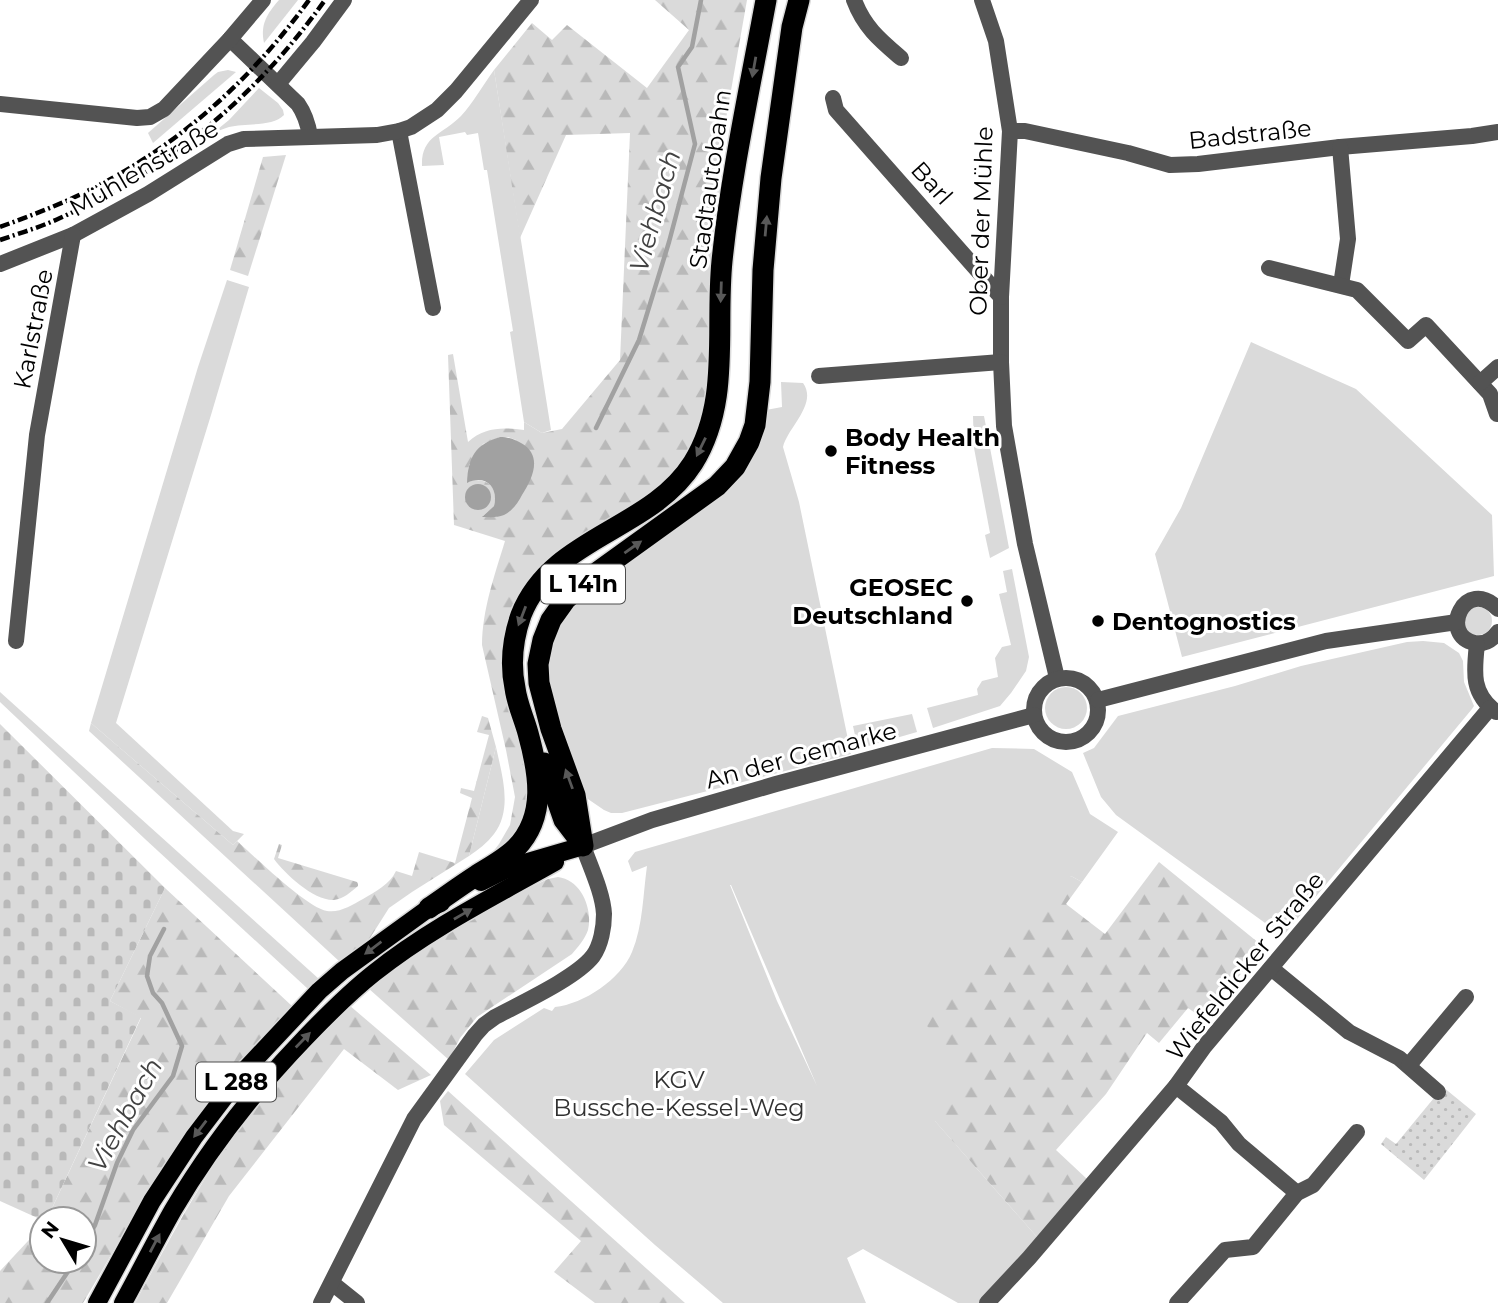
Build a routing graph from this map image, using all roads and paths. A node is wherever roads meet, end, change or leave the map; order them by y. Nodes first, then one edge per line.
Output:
1 (262, 0) edge
2 (344, 0) edge
3 (531, 0) edge
4 (766, 0) edge
5 (799, 0) edge
6 (854, 0) edge
7 (982, 0) edge
8 (230, 39) junction
9 (901, 58) dead end
10 (278, 84) junction
11 (833, 98) dead end
12 (0, 104) edge
13 (399, 131) junction
14 (1010, 131) junction
15 (1498, 132) edge
16 (310, 136) junction
17 (1340, 147) junction
18 (74, 235) junction
19 (0, 264) edge
20 (1269, 268) dead end
21 (1341, 285) junction
22 (1001, 297) junction
23 (433, 307) dead end
24 (1001, 362) junction
25 (1498, 367) edge
26 (819, 376) dead end
27 (1480, 383) junction
28 (1497, 414) edge
29 (1498, 609) edge
30 (1457, 622) junction
31 (1498, 632) edge
32 (16, 641) dead end
33 (1477, 644) junction
34 (1057, 678) junction
35 (1098, 700) junction
36 (1494, 711) edge
37 (1034, 715) junction
38 (528, 733) junction
39 (583, 846) junction
40 (429, 908) junction
41 (1270, 968) junction
42 (1466, 997) dead end
43 (1409, 1065) junction
44 (1176, 1086) junction
45 (1438, 1092) dead end
46 (1357, 1132) dead end
47 (1297, 1193) junction
48 (332, 1283) junction
49 (97, 1303) edge
50 (123, 1303) edge
51 (321, 1303) edge
52 (357, 1303) edge
53 (987, 1303) edge
54 (1177, 1303) edge

1 - 8 street
2 - 10 street
3 - 13 street, Mühlenstraße
4 -> 38 highway, Stadtautobahn / L 141n
39 -> 5 highway, L 141n
6 - 9 street
7 - 14 street, Ober der Mühle
8 - 10 street
8 - 12 street
10 - 16 street
11 - 22 street, Barl
13 - 16 street, Mühlenstraße
13 - 23 street
14 - 17 street, Badstraße
14 - 22 street, Ober der Mühle
15 - 17 street, Badstraße
16 - 18 street, Mühlenstraße
17 - 21 street
18 - 19 street, Mühlenstraße
18 - 32 street, Karlstraße
20 - 21 street
21 - 27 street
22 - 24 street, Ober der Mühle
24 - 26 street
24 - 34 street, Ober der Mühle
25 - 27 street
27 - 28 street
29 - 30 street
30 - 33 street
30 - 35 street
31 - 33 street
33 - 36 street, Wiefeldicker Straße
34 - 35 street
34 - 37 street
35 - 37 street
36 - 41 street, Wiefeldicker Straße
37 - 39 street, An der Gemarke / L 288
38 - 39 highway
38 - 40 highway, L 288
39 - 40 main road, L 288
39 - 48 street
50 -> 39 main road, L 288
40 -> 49 main road, L 288
41 - 43 street
41 - 44 street, Wiefeldicker Straße
42 - 43 street
43 - 45 street
44 - 47 street
44 - 53 street, Wiefeldicker Straße
46 - 47 street
47 - 54 street
48 - 51 street
48 - 52 street

